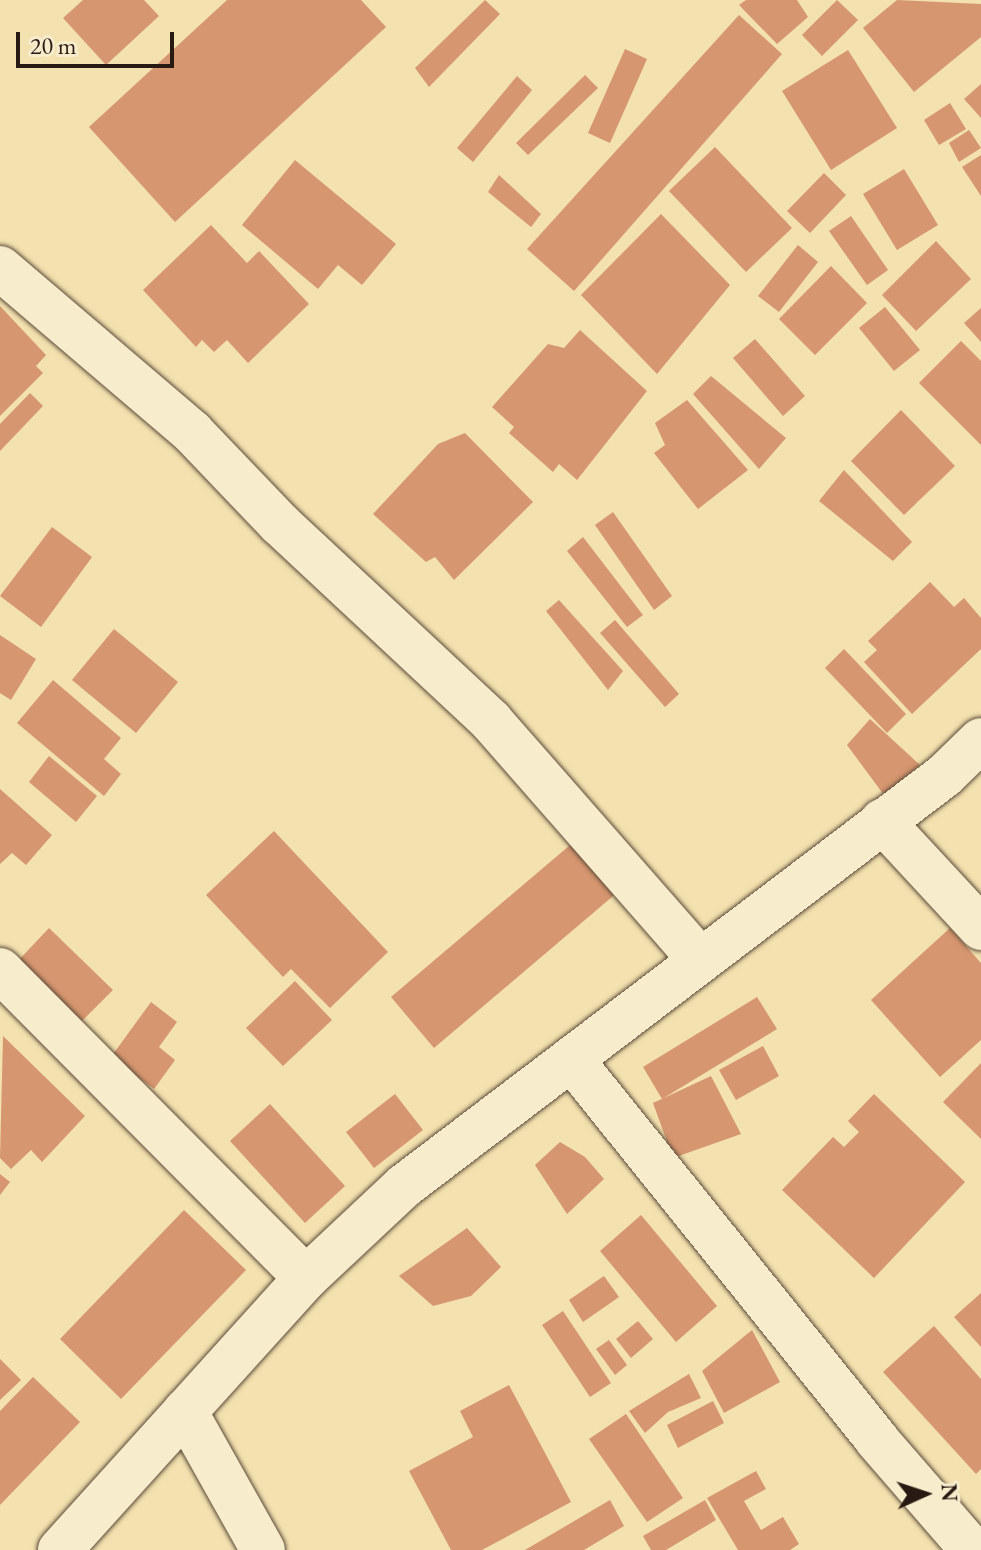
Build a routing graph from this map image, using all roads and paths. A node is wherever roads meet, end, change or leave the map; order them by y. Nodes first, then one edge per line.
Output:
1 (0, 268) edge
2 (981, 740) edge
3 (882, 821) junction
4 (981, 928) edge
5 (700, 960) junction
6 (0, 970) edge
7 (571, 1059) junction
8 (306, 1278) junction
9 (185, 1411) junction
10 (60, 1550) edge
11 (263, 1550) edge
12 (972, 1550) edge

1 - 5 street
2 - 3 street
3 - 4 street
3 - 5 street
5 - 7 street
6 - 8 street
7 - 8 street
7 - 12 street
8 - 9 street
9 - 10 street
9 - 11 street

